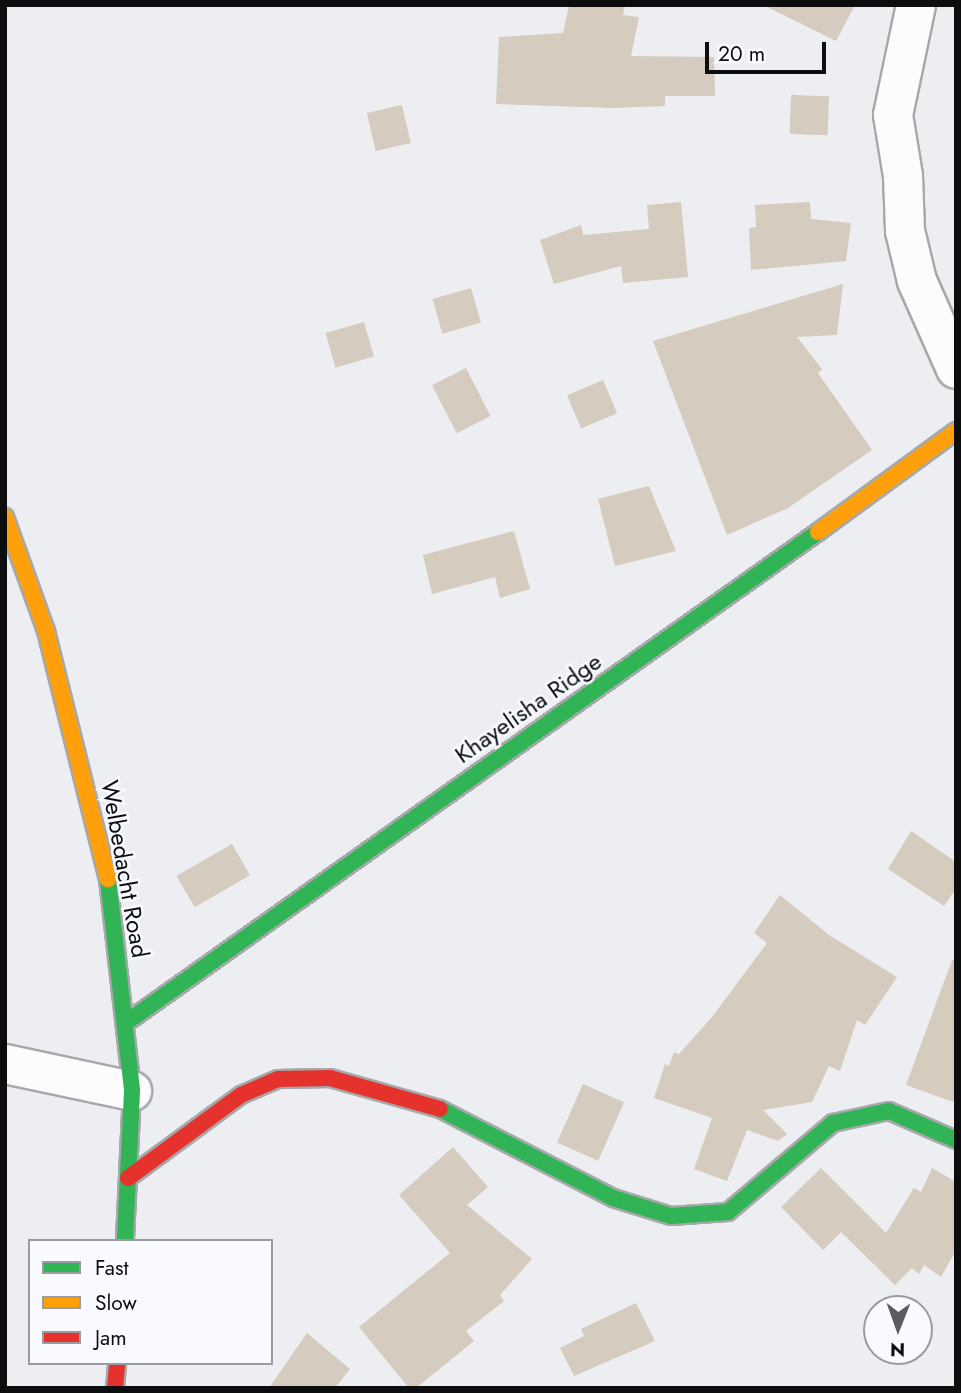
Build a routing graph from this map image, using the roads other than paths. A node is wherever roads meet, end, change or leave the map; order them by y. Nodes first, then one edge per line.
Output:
1 (916, 5) edge
2 (956, 369) edge
3 (956, 430) edge
4 (5, 517) edge
5 (127, 1022) junction
6 (5, 1064) edge
7 (132, 1091) junction
8 (956, 1140) edge
9 (128, 1178) junction
10 (125, 1239) edge
11 (117, 1365) edge
12 (116, 1388) edge

1 - 2 street
3 - 5 street, Khayelisha Ridge
4 - 5 street, Welbedacht Road
5 - 7 street, Welbedacht Road
6 - 7 street
7 - 9 street, Welbedacht Road
8 - 9 street
9 - 10 street, Welbedacht Road
11 - 12 street

